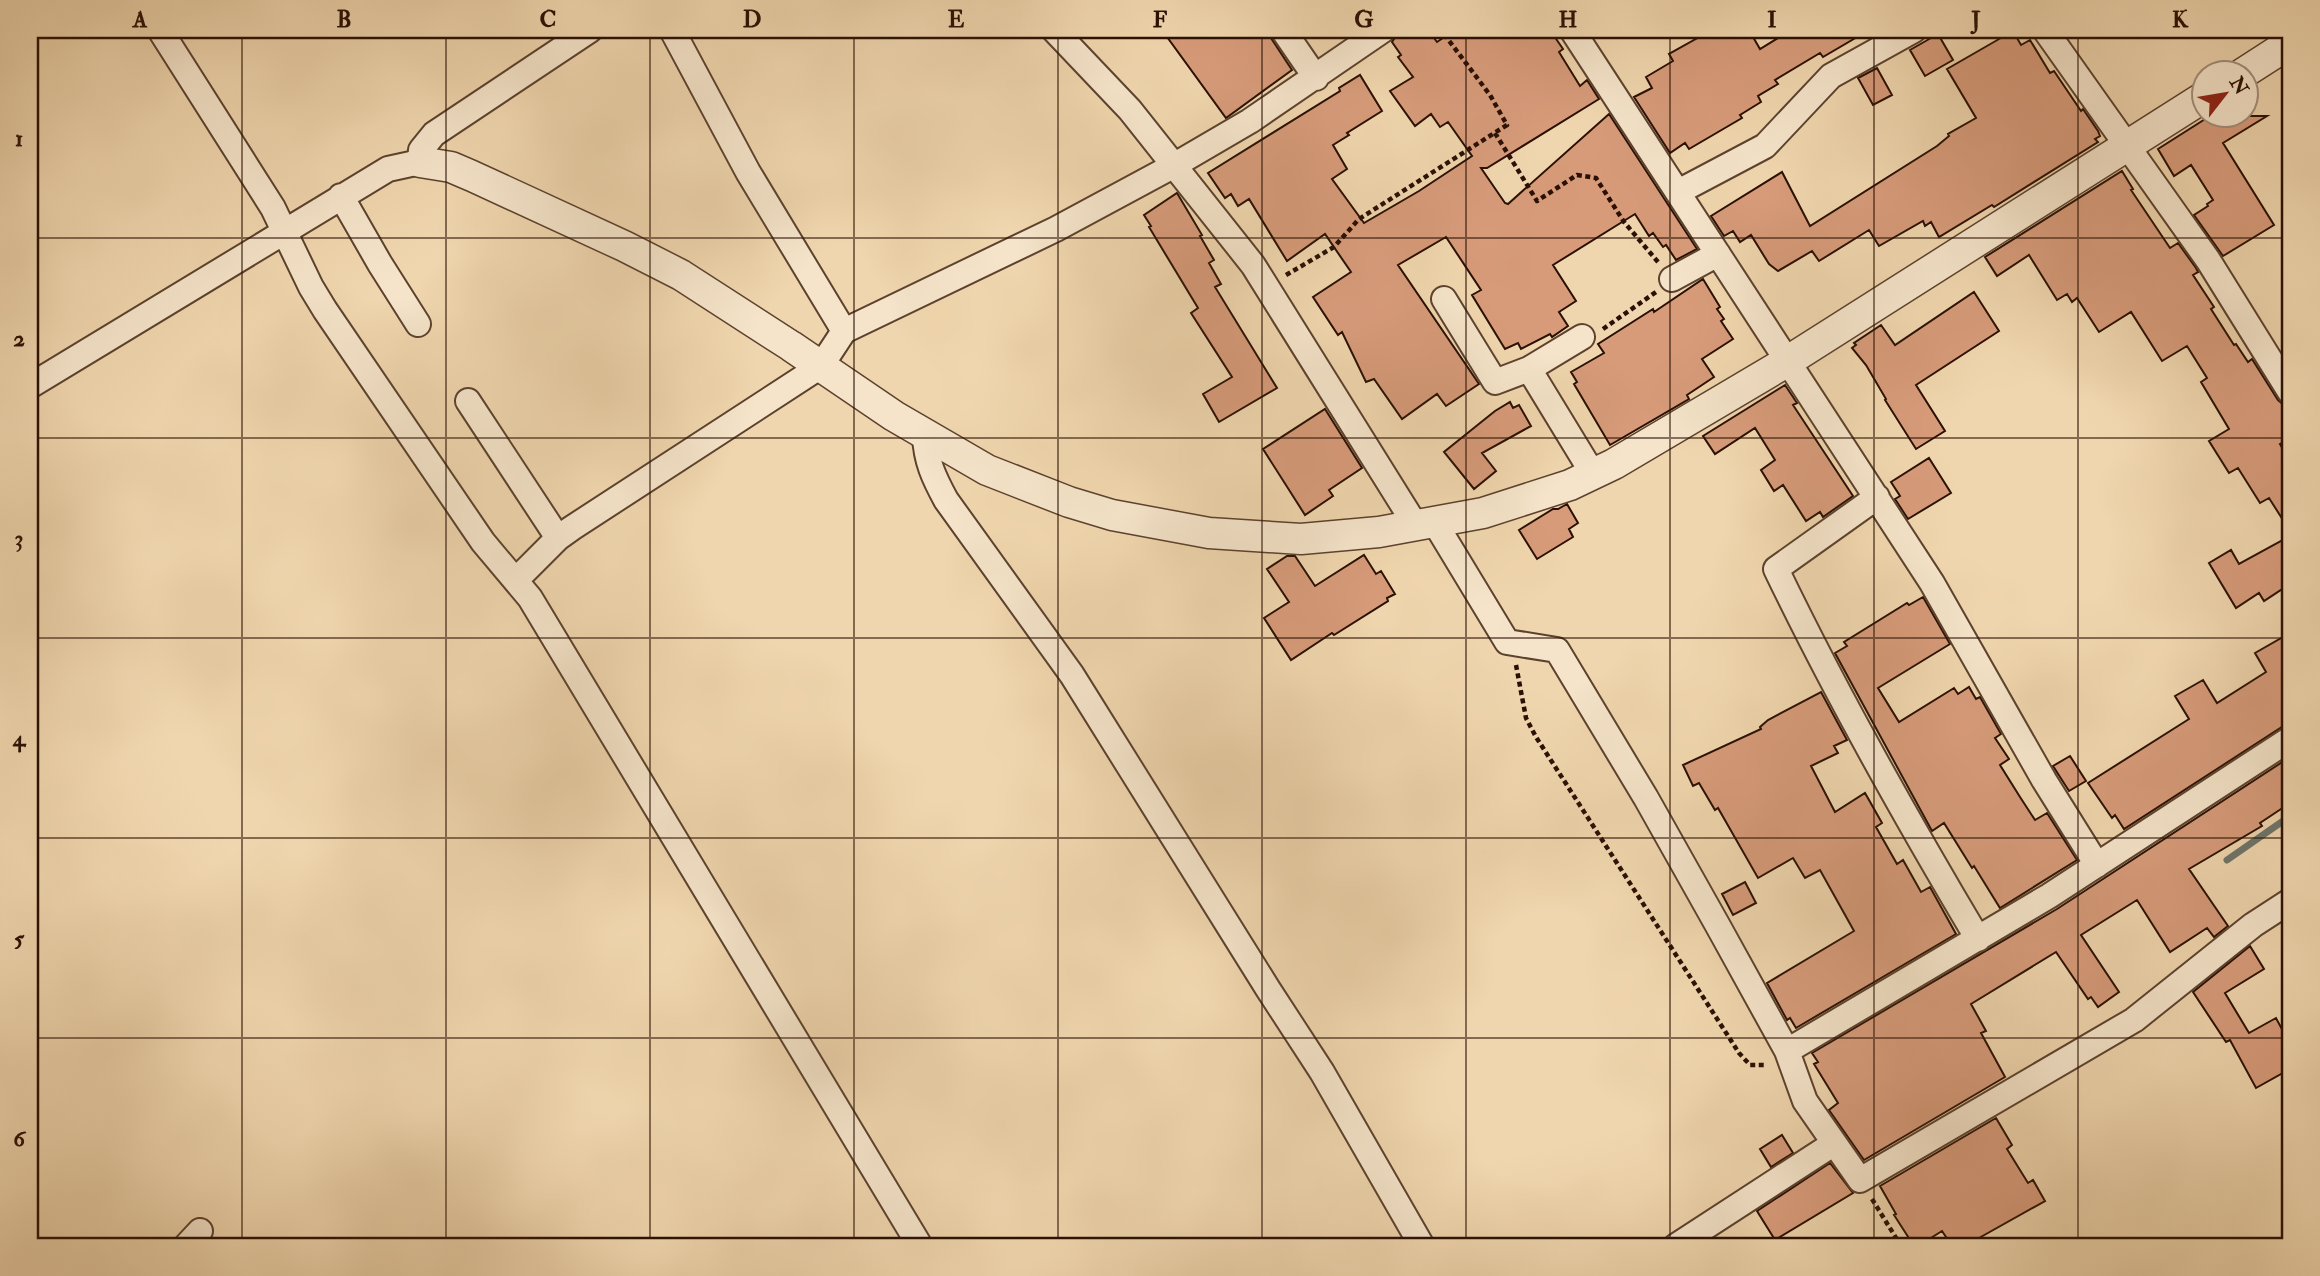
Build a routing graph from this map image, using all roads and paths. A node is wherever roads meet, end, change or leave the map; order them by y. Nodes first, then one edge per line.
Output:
1 (160, 30) edge
2 (590, 30) edge
3 (1054, 30) edge
4 (1283, 30) edge
5 (1383, 30) edge
6 (1441, 30) edge
7 (1572, 30) edge
8 (1914, 30) edge
9 (2045, 30) edge
10 (680, 33) edge
11 (2290, 43) edge
12 (2260, 62) edge
13 (1316, 78) junction
14 (2190, 106) edge
15 (1495, 133) junction
16 (2127, 145) junction
17 (420, 162) junction
18 (1173, 166) junction
19 (1678, 192) junction
20 (341, 196) junction
21 (284, 230) junction
22 (1718, 254) junction
23 (1672, 279) junction
24 (1267, 287) junction
25 (1444, 299) dead end
26 (418, 324) dead end
27 (844, 331) junction
28 (1582, 337) joint
29 (1788, 360) junction
30 (821, 366) junction
31 (1529, 369) junction
32 (30, 386) edge
33 (2290, 391) edge
34 (468, 401) dead end
35 (925, 436) junction
36 (1593, 474) junction
37 (1877, 498) junction
38 (1425, 524) junction
39 (558, 538) junction
40 (516, 580) junction
41 (1507, 642) junction
42 (2290, 739) edge
43 (2097, 865) junction
44 (2290, 901) edge
45 (1978, 939) junction
46 (1789, 1057) junction
47 (1833, 1143) junction
48 (1860, 1180) junction
49 (920, 1246) edge
50 (1422, 1246) edge
51 (1676, 1246) edge
52 (1900, 1246) edge

1 - 21 street
2 - 17 street
3 - 18 street
4 - 13 street
5 - 13 street
6 - 15 path
7 - 19 street
8 - 19 street
9 - 16 street
10 - 27 street
11 - 12 street
13 - 18 street
14 - 16 street
15 - 23 path
15 - 24 path
16 - 29 street
16 - 33 street
17 - 20 street
17 - 30 street
18 - 24 street
18 - 27 street
19 - 22 street
20 - 21 street
20 - 26 street
21 - 32 street
21 - 40 street
22 - 23 street
22 - 29 street
23 - 28 path
24 - 38 street
25 - 31 street
27 - 30 street
28 - 31 street
29 - 36 street
29 - 37 street
30 - 35 street
30 - 39 street
31 - 36 street
34 - 39 street
35 - 38 street
35 - 50 street
36 - 38 street
37 - 43 street
37 - 45 street
38 - 41 street
39 - 40 street
40 - 49 street
41 - 46 street
41 - 46 path
42 - 43 street
43 - 45 street
44 - 48 street
45 - 46 street
46 - 47 street
47 - 48 street
47 - 51 street
48 - 52 path

